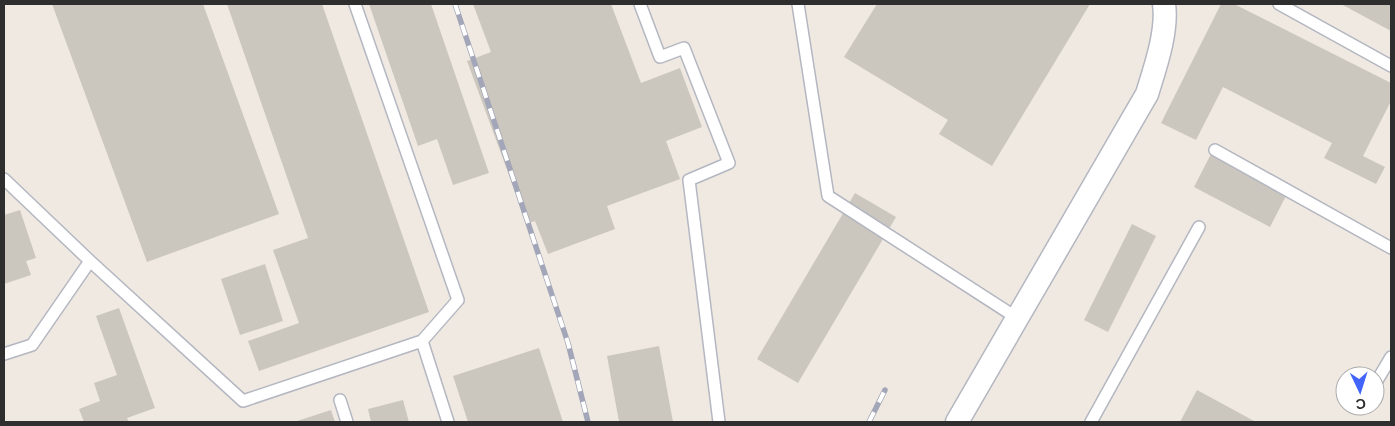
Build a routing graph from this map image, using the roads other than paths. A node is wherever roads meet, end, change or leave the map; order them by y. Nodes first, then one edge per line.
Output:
1 (355, 4) edge
2 (640, 4) edge
3 (798, 4) edge
4 (1164, 4) edge
5 (1279, 4) edge
6 (1391, 66) edge
7 (1214, 150) dead end
8 (4, 179) edge
9 (9, 190) edge
10 (1199, 227) dead end
11 (1391, 248) edge
12 (90, 262) junction
13 (1017, 318) junction
14 (422, 341) junction
15 (4, 354) edge
16 (340, 400) dead end
17 (347, 422) edge
18 (448, 422) edge
19 (719, 422) edge
20 (957, 422) edge
21 (1091, 422) edge

1 - 14 lane
2 - 19 lane
3 - 13 lane
4 - 13 street
5 - 6 lane
7 - 11 lane
8 - 9 lane
9 - 12 lane
10 - 21 lane
12 - 14 lane
12 - 15 lane
13 - 20 street
14 - 18 lane
16 - 17 lane

